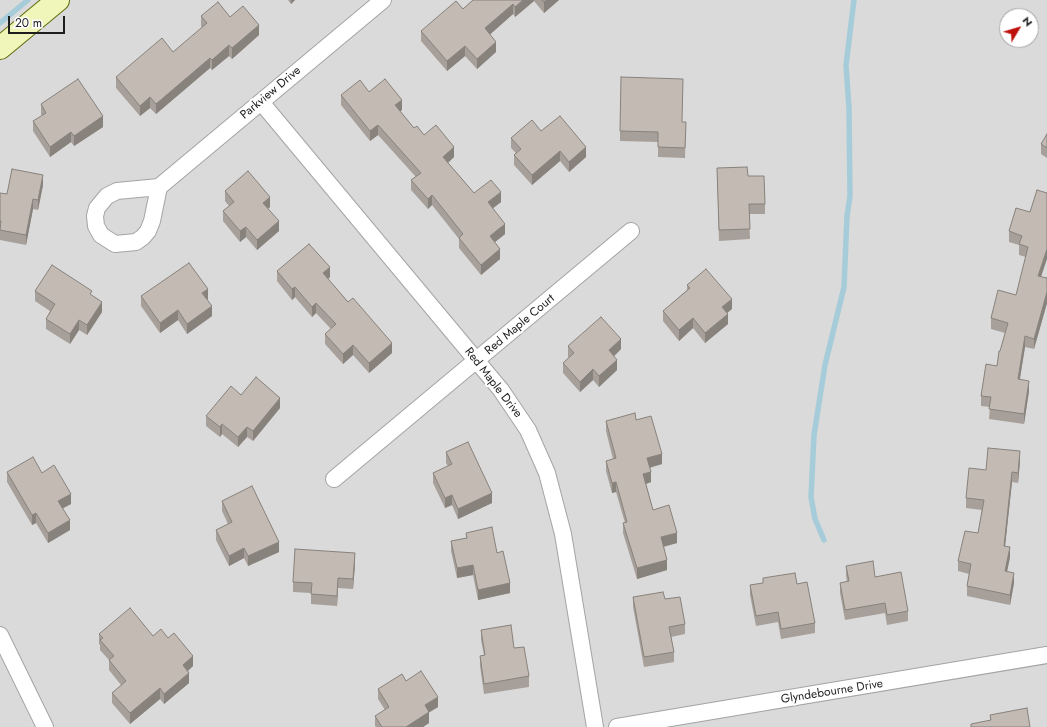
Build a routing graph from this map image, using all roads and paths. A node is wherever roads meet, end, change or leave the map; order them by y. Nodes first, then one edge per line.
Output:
1 (58, 0) edge
2 (383, 0) edge
3 (0, 48) edge
4 (261, 102) junction
5 (159, 187) dead end
6 (631, 231) dead end
7 (477, 361) junction
8 (334, 479) dead end
9 (0, 635) edge
10 (1047, 655) edge
11 (45, 727) edge
12 (595, 727) edge
13 (616, 727) edge

1 - 3 street
2 - 4 street, Parkview Drive
4 - 5 street, Parkview Drive
4 - 7 street, Red Maple Drive
6 - 7 street, Red Maple Court
7 - 8 street, Red Maple Court
7 - 12 street, Red Maple Drive
9 - 11 street
10 - 13 street, Glyndebourne Drive

